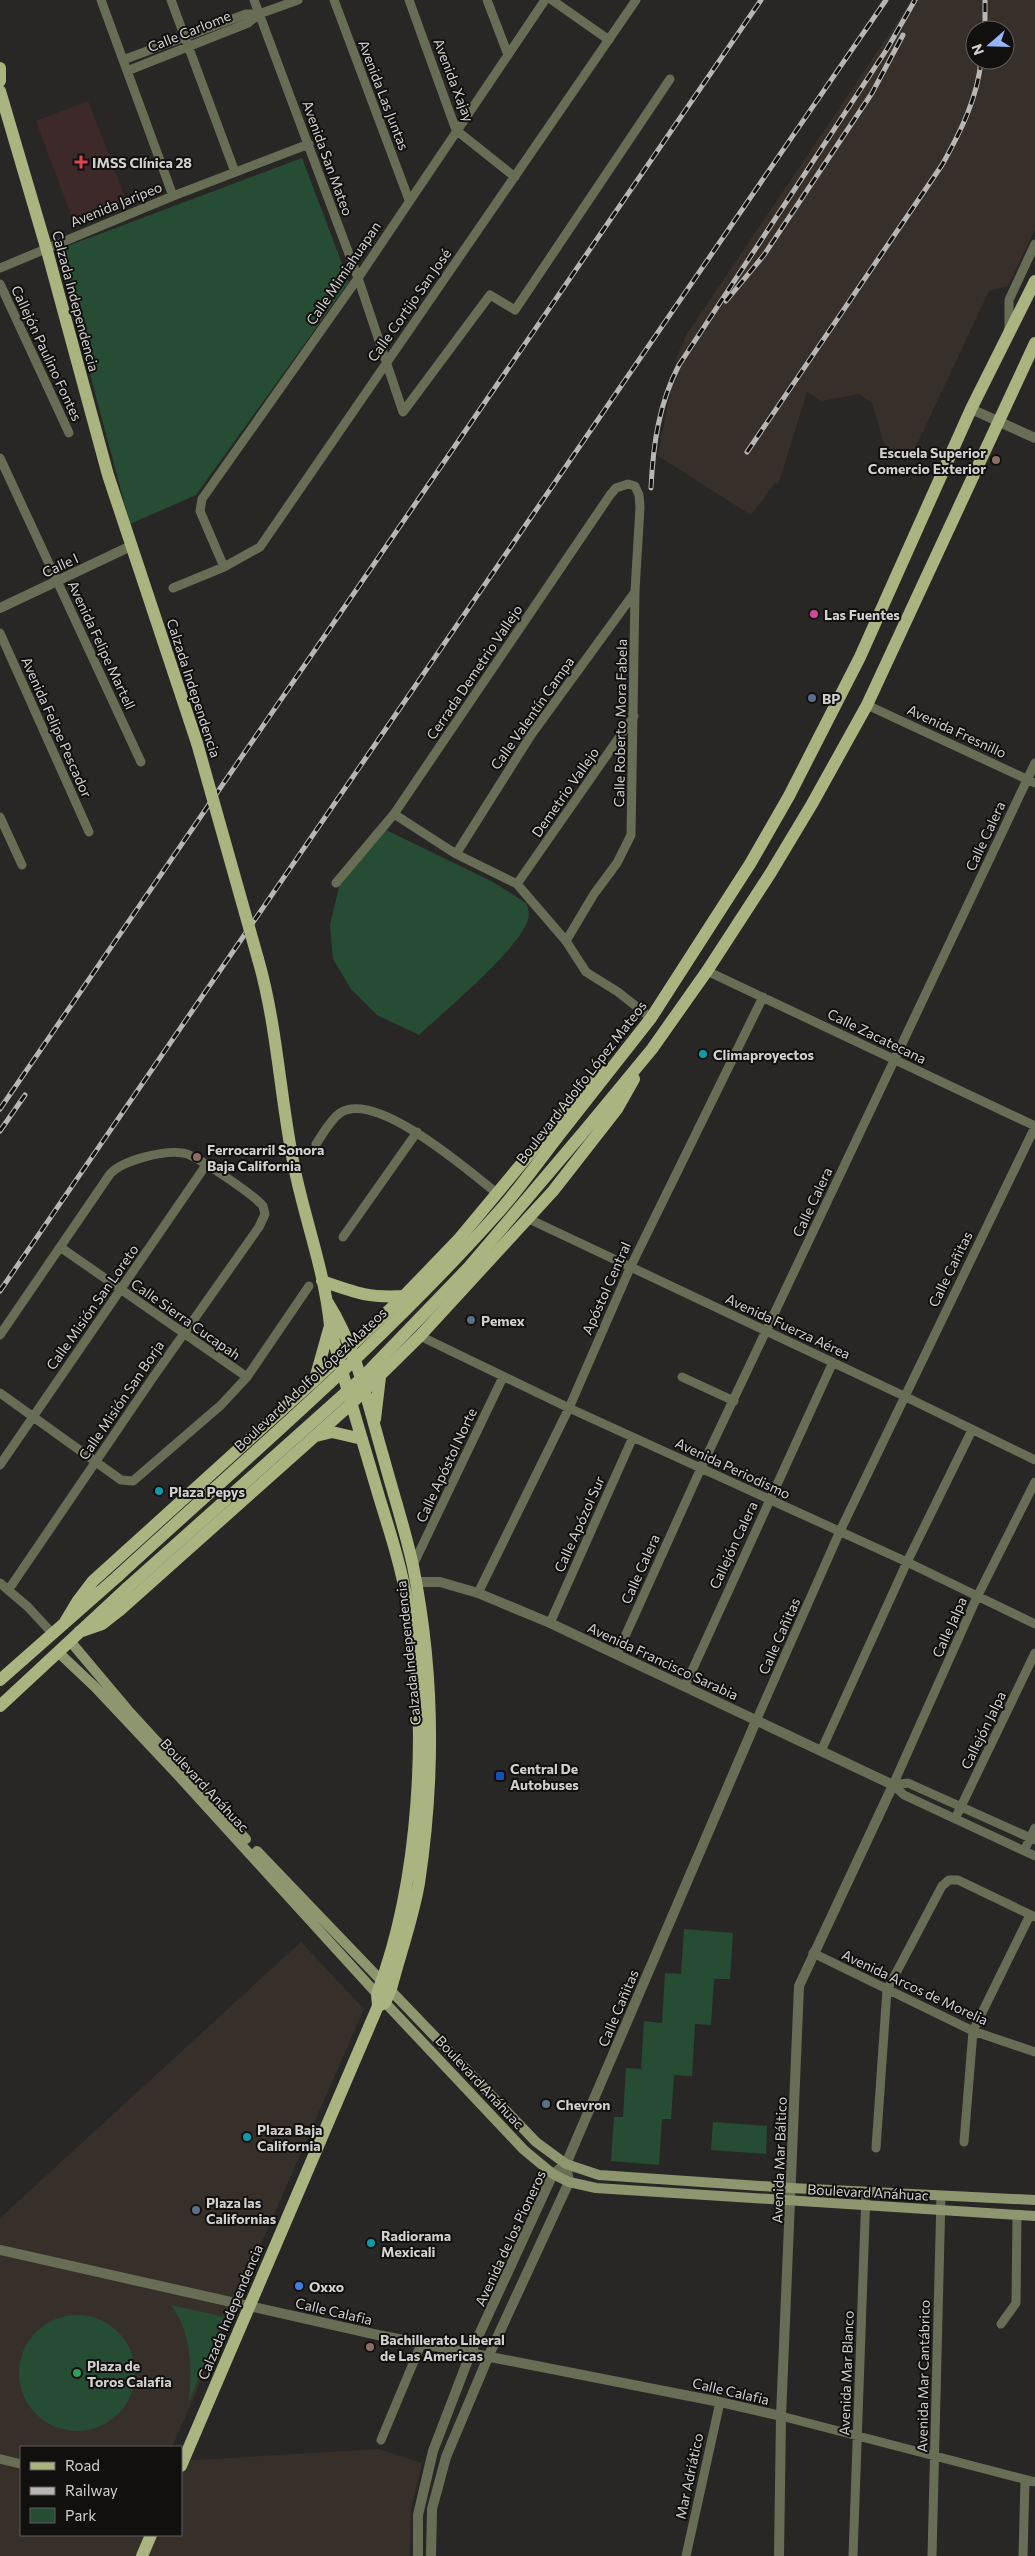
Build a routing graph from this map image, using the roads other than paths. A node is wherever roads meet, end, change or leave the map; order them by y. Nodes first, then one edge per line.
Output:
1 (101, 0) edge
2 (171, 0) edge
3 (254, 0) edge
4 (298, 0) edge
5 (334, 0) edge
6 (408, 0) edge
7 (487, 0) edge
8 (545, 0) edge
9 (552, 0) edge
10 (636, 0) edge
11 (259, 14) junction
12 (184, 37) junction
13 (609, 40) junction
14 (188, 46) junction
15 (508, 55) junction
16 (123, 60) junction
17 (0, 68) edge
18 (127, 71) junction
19 (670, 79) dead end
20 (0, 81) edge
21 (0, 91) edge
22 (456, 130) junction
23 (309, 144) junction
24 (235, 172) junction
25 (515, 177) junction
26 (173, 196) junction
27 (410, 200) junction
28 (1035, 244) edge
29 (46, 247) junction
30 (0, 268) edge
31 (358, 278) junction
32 (1035, 281) edge
33 (0, 284) edge
34 (1009, 332) junction
35 (1035, 343) edge
36 (387, 361) junction
37 (971, 409) junction
38 (999, 420) junction
39 (69, 433) dead end
40 (1035, 438) edge
41 (0, 458) edge
42 (635, 486) joint
43 (131, 546) junction
44 (224, 568) junction
45 (58, 581) junction
46 (173, 588) dead end
47 (635, 592) junction
48 (0, 608) edge
49 (0, 633) edge
50 (867, 704) junction
51 (634, 716) junction
52 (141, 762) dead end
53 (1035, 763) edge
54 (1031, 781) edge
55 (394, 814) junction
56 (0, 816) edge
57 (89, 832) dead end
58 (456, 854) junction
59 (22, 866) dead end
60 (336, 883) dead end
61 (517, 884) junction
62 (566, 942) junction
63 (706, 971) junction
64 (763, 997) junction
65 (651, 1018) junction
66 (652, 1049) junction
67 (626, 1053) junction
68 (896, 1060) junction
69 (1035, 1126) edge
70 (417, 1132) junction
71 (316, 1144) dead end
72 (206, 1165) junction
73 (498, 1194) junction
74 (529, 1219) junction
75 (343, 1236) dead end
76 (60, 1248) junction
77 (630, 1268) junction
78 (322, 1281) junction
79 (309, 1286) dead end
80 (120, 1290) junction
81 (404, 1296) junction
82 (327, 1302) junction
83 (330, 1326) junction
84 (767, 1331) junction
85 (183, 1334) junction
86 (0, 1335) edge
87 (420, 1336) junction
88 (350, 1347) junction
89 (338, 1358) junction
90 (833, 1362) junction
91 (247, 1377) junction
92 (380, 1377) junction
93 (503, 1377) junction
94 (682, 1377) dead end
95 (315, 1380) junction
96 (365, 1392) junction
97 (0, 1393) edge
98 (904, 1396) junction
99 (734, 1401) junction
100 (351, 1404) junction
101 (569, 1408) junction
102 (33, 1416) junction
103 (374, 1426) junction
104 (972, 1430) junction
105 (314, 1437) junction
106 (633, 1437) junction
107 (362, 1439) junction
108 (1035, 1460) edge
109 (96, 1461) junction
110 (0, 1465) edge
111 (701, 1468) junction
112 (1035, 1482) edge
113 (770, 1500) junction
114 (840, 1531) junction
115 (907, 1562) junction
116 (413, 1564) junction
117 (416, 1582) junction
118 (0, 1583) edge
119 (9, 1589) junction
120 (478, 1593) junction
121 (977, 1597) junction
122 (65, 1622) junction
123 (550, 1623) junction
124 (1035, 1624) edge
125 (52, 1633) junction
126 (74, 1636) junction
127 (58, 1652) junction
128 (1035, 1653) edge
129 (617, 1654) junction
130 (0, 1680) edge
131 (685, 1686) junction
132 (0, 1706) edge
133 (756, 1721) junction
134 (821, 1751) junction
135 (893, 1785) junction
136 (961, 1807) junction
137 (955, 1818) junction
138 (1035, 1828) edge
139 (1033, 1839) edge
140 (1024, 1851) junction
141 (1035, 1856) edge
142 (1033, 1916) edge
143 (813, 1953) junction
144 (386, 1985) junction
145 (887, 1990) junction
146 (380, 2001) junction
147 (973, 2031) junction
148 (1035, 2052) edge
149 (964, 2142) dead end
150 (876, 2148) dead end
151 (566, 2164) junction
152 (553, 2174) junction
153 (569, 2182) junction
154 (791, 2188) junction
155 (866, 2192) junction
156 (941, 2196) junction
157 (1035, 2200) edge
158 (791, 2202) junction
159 (866, 2206) junction
160 (940, 2209) junction
161 (1016, 2215) junction
162 (1035, 2216) edge
163 (0, 2250) edge
164 (248, 2306) junction
165 (1001, 2324) dead end
166 (422, 2342) junction
167 (472, 2352) junction
168 (489, 2355) junction
169 (720, 2402) junction
170 (781, 2416) junction
171 (857, 2438) junction
172 (381, 2440) dead end
173 (935, 2457) junction
174 (0, 2459) edge
175 (20, 2464) edge
176 (182, 2464) edge
177 (1025, 2480) junction
178 (1035, 2482) edge
179 (151, 2536) edge
180 (142, 2556) edge
181 (418, 2556) edge
182 (431, 2556) edge
183 (686, 2556) edge
184 (778, 2556) edge
185 (853, 2556) edge
186 (932, 2556) edge
187 (1023, 2556) edge

1 - 16 street
2 - 12 street
3 - 11 street, Avenida San Mateo
4 - 11 street, Calle Carlome
5 - 27 street, Avenida Las Juntas
6 - 22 street, Avenida Xajay
7 - 15 street
8 - 15 street, Calle Mimiahuapan
9 - 13 street
10 - 13 street, Calle Cortijo San José
11 - 12 street, Calle Carlome
11 - 14 street, Calle Carlome
11 - 23 street, Avenida San Mateo
12 - 14 street
12 - 16 street, Calle Carlome
13 - 25 street, Calle Cortijo San José
14 - 18 street, Calle Carlome
14 - 24 street
15 - 22 street, Calle Mimiahuapan
16 - 18 street
17 - 20 main road
18 - 26 street
19 - 36 street, Avenida San Mateo
21 - 29 main road, Calzada Independencia
22 - 25 street, Avenida Xajay
22 - 27 street, Calle Mimiahuapan
23 - 24 street, Avenida Jaripeo
23 - 31 street, Avenida San Mateo
24 - 26 street, Avenida Jaripeo
25 - 36 street, Calle Cortijo San José
26 - 29 street, Avenida Jaripeo
27 - 31 street, Calle Mimiahuapan
28 - 34 street
29 - 30 street, Avenida Jaripeo
29 - 43 main road, Calzada Independencia
31 - 36 street, Avenida San Mateo
31 - 44 street, Calle Mimiahuapan
32 - 34 main road, Boulevard Adolfo López Mateos
33 - 39 street, Callejón Paulino Fontes
34 - 37 main road, Boulevard Adolfo López Mateos
35 - 38 main road
36 - 44 street, Calle Cortijo San José
37 - 38 street
37 - 65 main road, Boulevard Adolfo López Mateos
38 - 40 street
38 - 50 main road
41 - 45 street, Avenida Felipe Martell
42 - 47 street, Calle Roberto Mora Fabela
42 - 55 street, Cerrada Demetrio Vallejo
43 - 45 street, Calle I
43 - 78 main road, Calzada Independencia, bridge
44 - 46 street, Calle Cortijo San José
45 - 48 street, Calle I
45 - 52 street, Avenida Felipe Martell
47 - 51 street, Calle Roberto Mora Fabela
47 - 58 street, Calle Valentín Campa
49 - 57 street, Avenida Felipe Pescador
50 - 54 street, Avenida Fresnillo
50 - 63 main road
51 - 61 street, Demetrio Vallejo
51 - 62 street, Calle Roberto Mora Fabela
53 - 54 street, Calle Calera
54 - 68 street, Calle Calera
55 - 58 street
55 - 60 street, Cerrada Demetrio Vallejo
56 - 59 street
58 - 61 street
61 - 62 street
62 - 65 street
63 - 64 street, Calle Zacatecana
63 - 66 main road
64 - 68 street, Calle Zacatecana
64 - 77 street, Apóstol Central
65 - 67 main road, Boulevard Adolfo López Mateos
66 - 74 main road
66 - 126 main road, bridge
67 - 73 main road
67 - 122 main road, Boulevard Adolfo López Mateos, bridge
68 - 69 street, Calle Zacatecana
68 - 84 street, Calle Calera
69 - 98 street, Calle Cañitas
70 - 71 street
70 - 73 street
70 - 75 street
72 - 76 street
72 - 80 street, Calle Misión San Loreto
72 - 85 street, Calle Misión San Borja
73 - 81 main road
74 - 77 street, Avenida Fuerza Aérea
74 - 87 main road
76 - 80 street, Calle Sierra Cucapah
76 - 86 street
77 - 84 street, Avenida Fuerza Aérea
77 - 101 street, Apóstol Central
78 - 81 main road
78 - 82 main road, Calzada Independencia
79 - 91 street
80 - 85 street, Calle Sierra Cucapah
80 - 102 street, Calle Misión San Loreto
81 - 88 main road
82 - 83 main road, Calzada Independencia
82 - 88 main road, Calzada Independencia
83 - 89 main road, Calzada Independencia
83 - 95 main road
84 - 90 street, Avenida Fuerza Aérea
84 - 99 street, Calle Calera
85 - 91 street, Calle Sierra Cucapah
85 - 109 street, Calle Misión San Borja
87 - 92 main road
87 - 93 street, Avenida Periodismo
88 - 89 main road
88 - 96 main road, Calzada Independencia
89 - 95 main road
89 - 100 main road, Calzada Independencia
90 - 98 street, Avenida Fuerza Aérea
90 - 113 street, Callejón Calera
91 - 109 street
92 - 96 main road
92 - 103 main road
93 - 101 street, Avenida Periodismo
93 - 116 street, Calle Apóstol Norte
94 - 99 street
95 - 122 main road
96 - 100 main road
96 - 103 main road, Calzada Independencia
97 - 102 street
98 - 104 street, Avenida Fuerza Aérea
98 - 114 street, Calle Cañitas
99 - 111 street, Calle Calera
100 - 105 main road
100 - 107 main road, Calzada Independencia
101 - 106 street, Avenida Periodismo
101 - 120 street, Apóstol Central
102 - 109 street
102 - 110 street, Calle Misión San Loreto
103 - 116 main road, Calzada Independencia
104 - 108 street, Avenida Fuerza Aérea
104 - 115 street
105 - 107 main road
105 - 126 main road
106 - 111 street, Avenida Periodismo
106 - 123 street, Calle Apózol Sur
107 - 144 main road, Calzada Independencia
109 - 119 street, Calle Misión San Borja
111 - 113 street, Avenida Periodismo
111 - 129 street, Calle Calera
112 - 121 street, Calle Jalpa
113 - 114 street, Avenida Periodismo
113 - 131 street, Callejón Calera
114 - 115 street, Avenida Periodismo
114 - 133 street, Calle Cañitas
115 - 121 street, Avenida Periodismo
115 - 134 street
116 - 117 main road, Calzada Independencia
117 - 120 street, Avenida Francisco Sarabia
117 - 144 main road, Calzada Independencia
118 - 119 street
119 - 125 street
120 - 123 street, Avenida Francisco Sarabia
121 - 124 street, Avenida Periodismo
121 - 135 street, Calle Jalpa
122 - 125 main road, Boulevard Adolfo López Mateos
123 - 129 street, Avenida Francisco Sarabia
125 - 130 main road, Boulevard Adolfo López Mateos
126 - 127 main road
126 - 144 main road, Boulevard Anáhuac
127 - 132 main road
127 - 146 main road, Boulevard Anáhuac
128 - 136 street, Callejón Jalpa
129 - 131 street, Avenida Francisco Sarabia
131 - 133 street, Avenida Francisco Sarabia
133 - 134 street, Avenida Francisco Sarabia
133 - 151 street, Calle Cañitas
134 - 135 street, Avenida Francisco Sarabia
135 - 136 street, Avenida Francisco Sarabia
135 - 137 street, Avenida Francisco Sarabia
135 - 143 street, Avenida Mar Báltico
136 - 137 street, Callejón Jalpa
136 - 139 street, Avenida Francisco Sarabia
137 - 140 street, Avenida Francisco Sarabia
138 - 139 street
139 - 140 street
140 - 141 street, Avenida Francisco Sarabia
142 - 145 street
142 - 147 street
143 - 145 street, Avenida Arcos de Morelia
143 - 154 street, Avenida Mar Báltico
144 - 146 main road, Calzada Independencia
144 - 151 main road, Boulevard Anáhuac
145 - 147 street, Avenida Arcos de Morelia
145 - 150 street
146 - 152 main road, Boulevard Anáhuac
146 - 164 main road, Calzada Independencia
147 - 148 street, Avenida Arcos de Morelia
147 - 149 street
151 - 152 street, Avenida de los Pioneros
151 - 153 street, Avenida de los Pioneros
151 - 154 main road, Boulevard Anáhuac
152 - 153 main road, Boulevard Anáhuac
152 - 167 street, Avenida de los Pioneros
153 - 158 main road, Boulevard Anáhuac
153 - 168 street
154 - 155 main road, Boulevard Anáhuac
154 - 158 street, Avenida Mar Báltico
155 - 156 main road, Boulevard Anáhuac
155 - 159 street, Avenida Mar Blanco
156 - 157 main road, Boulevard Anáhuac
156 - 160 street, Avenida Mar Cantábrico
158 - 159 main road, Boulevard Anáhuac
158 - 170 street, Avenida Mar Báltico
159 - 160 main road, Boulevard Anáhuac
159 - 171 street, Avenida Mar Blanco
160 - 161 main road, Boulevard Anáhuac
160 - 173 street, Avenida Mar Cantábrico
161 - 162 main road, Boulevard Anáhuac
161 - 165 street
163 - 164 street, Calle Calafia
164 - 166 street, Calle Calafia
164 - 176 main road, Calzada Independencia
166 - 167 street, Calle Calafia
166 - 172 street
167 - 168 street, Calle Calafia
167 - 181 street, Avenida de los Pioneros
168 - 169 street, Calle Calafia
168 - 182 street
169 - 170 street, Calle Calafia
169 - 183 street, Mar Adriático
170 - 171 street
170 - 184 street, Avenida Mar Báltico
171 - 173 street
171 - 185 street, Avenida Mar Blanco
173 - 177 street
173 - 186 street, Avenida Mar Cantábrico
174 - 175 street
177 - 178 street
177 - 187 street
179 - 180 main road

